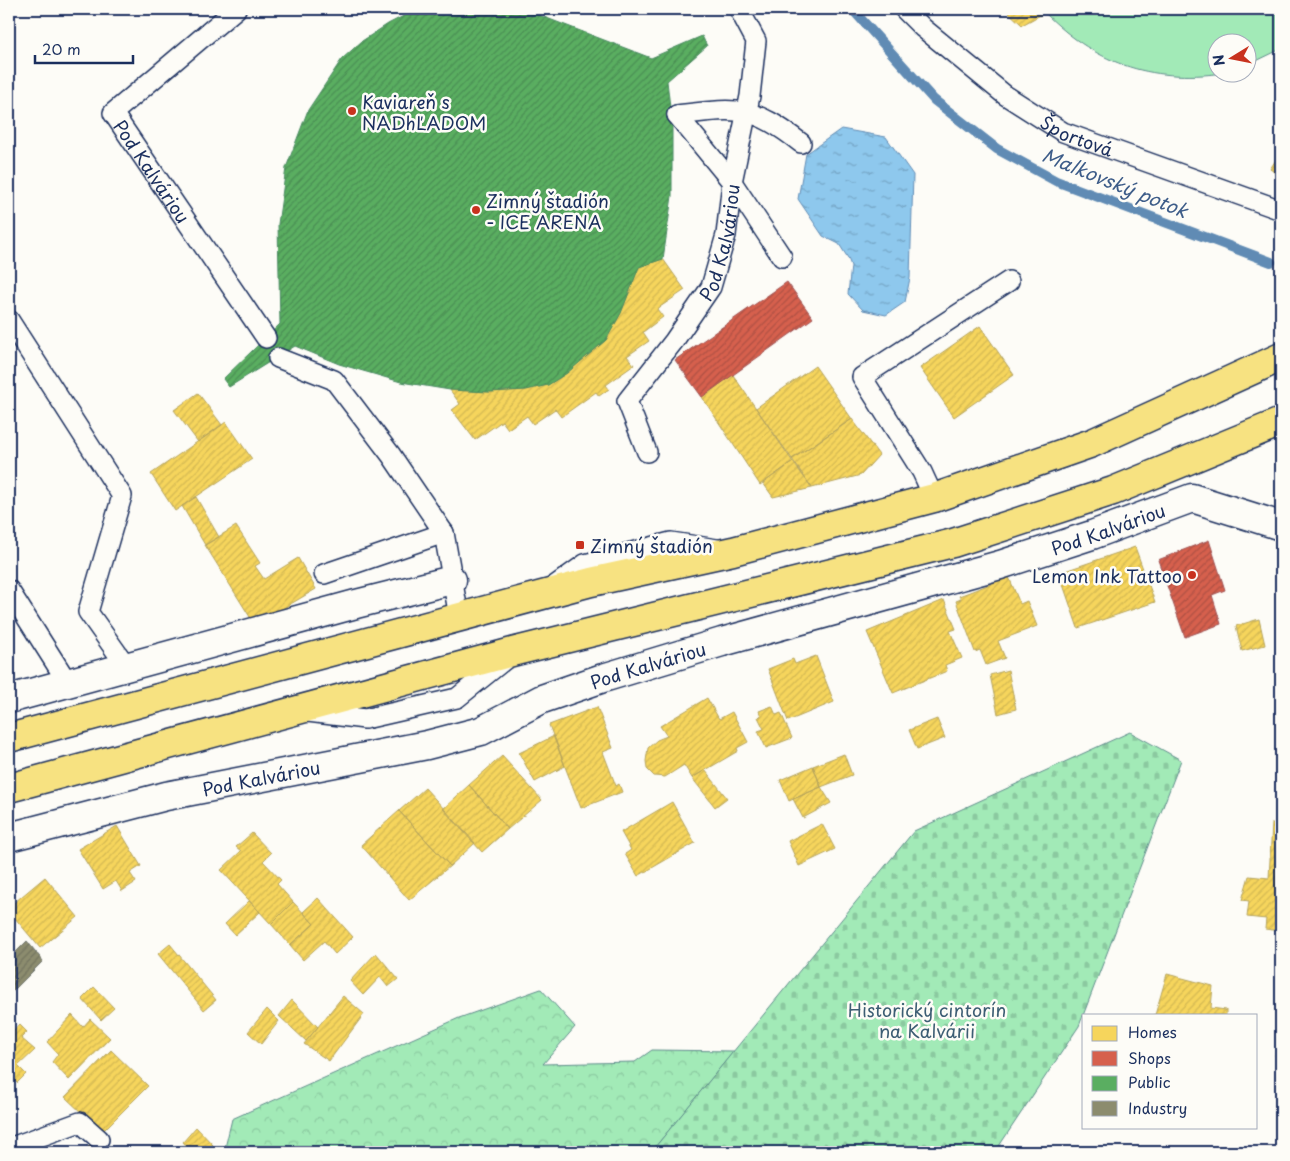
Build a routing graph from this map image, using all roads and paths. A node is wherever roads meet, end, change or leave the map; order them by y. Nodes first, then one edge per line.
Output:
1 (236, 9) edge
2 (739, 9) edge
3 (904, 9) edge
4 (747, 111) junction
5 (800, 142) dead end
6 (732, 182) junction
7 (1281, 210) edge
8 (782, 257) dead end
9 (1009, 280) dead end
10 (9, 320) edge
11 (266, 338) dead end
12 (1281, 357) edge
13 (278, 358) dead end
14 (1275, 428) edge
15 (647, 452) dead end
16 (934, 498) junction
17 (1281, 526) edge
18 (444, 533) junction
19 (324, 574) dead end
20 (452, 580) junction
21 (9, 590) edge
22 (459, 617) junction
23 (127, 667) junction
24 (68, 683) junction
25 (9, 700) edge
26 (9, 738) edge
27 (9, 788) edge
28 (9, 837) edge
29 (99, 1139) dead end
30 (9, 1148) edge

1 - 11 lane, Pod Kalváriou
2 - 4 lane, Pod Kalváriou
3 - 7 lane, Športová
4 - 5 lane
4 - 6 lane, Pod Kalváriou
4 - 6 lane
6 - 8 lane
6 - 15 lane, Pod Kalváriou
9 - 16 lane
10 - 23 lane
12 - 16 main road
13 - 18 lane
14 - 27 main road, Pod Kalváriou
16 - 22 main road
17 - 28 street, Pod Kalváriou
18 - 19 lane
18 - 20 lane
20 - 22 lane
20 - 23 street
21 - 24 lane
22 - 26 main road
23 - 24 street
24 - 25 street
29 - 30 lane

